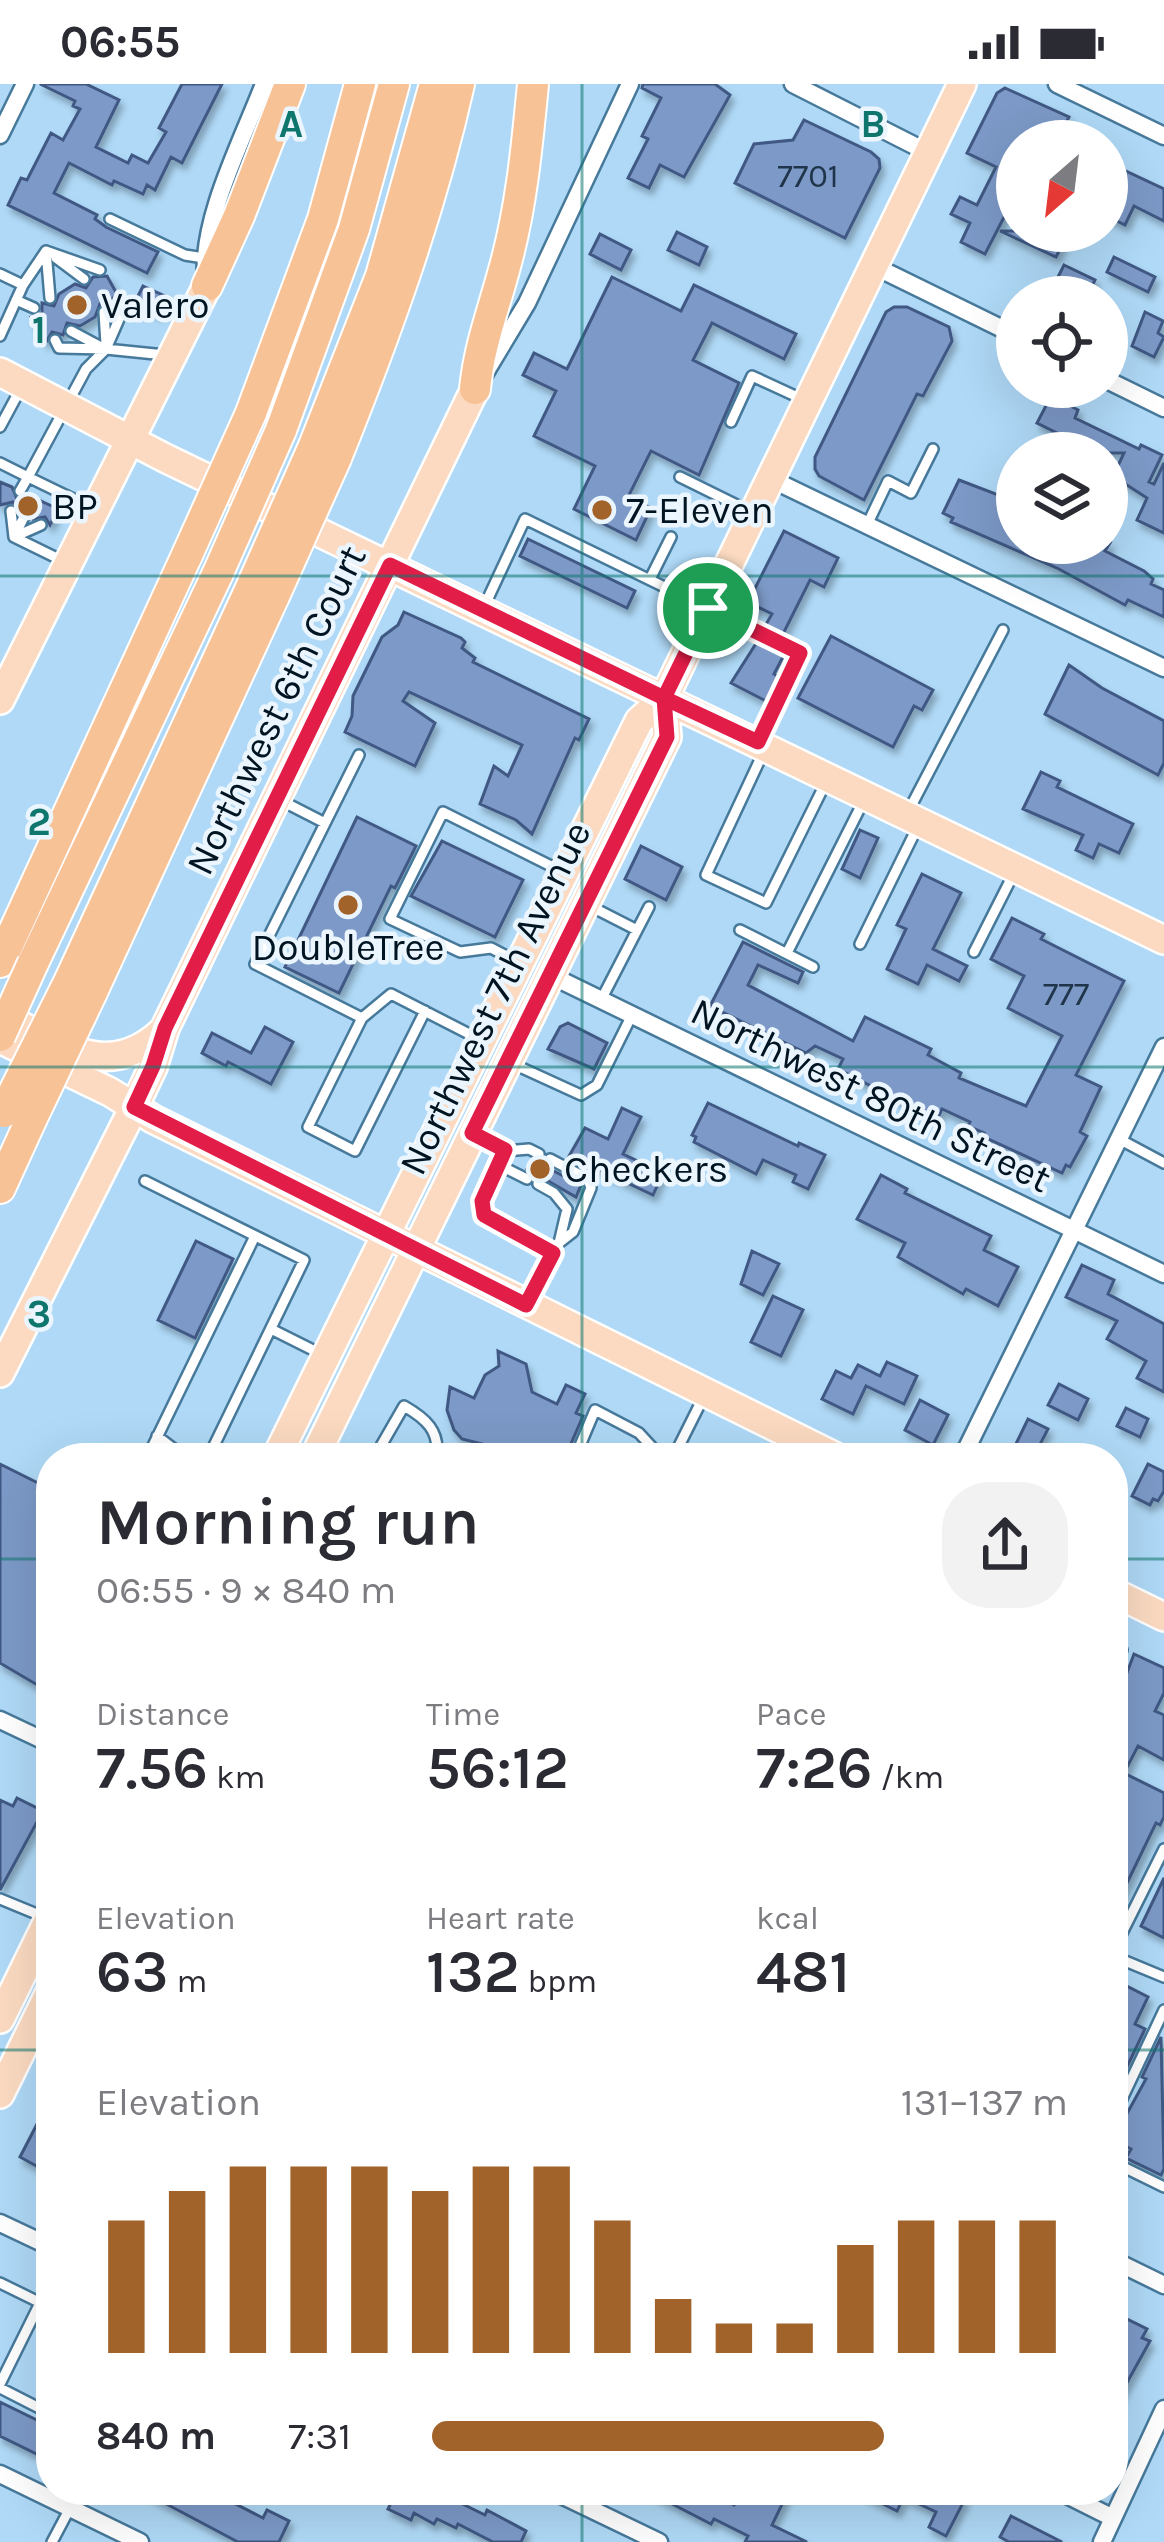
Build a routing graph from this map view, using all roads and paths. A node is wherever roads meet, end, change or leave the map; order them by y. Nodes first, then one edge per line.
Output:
1 (25, 84) edge
2 (264, 84) edge
3 (290, 84) edge
4 (360, 84) edge
5 (394, 84) edge
6 (435, 84) edge
7 (459, 84) edge
8 (533, 84) edge
9 (630, 84) edge
10 (793, 84) edge
11 (962, 84) edge
12 (1057, 84) edge
13 (0, 135) edge
14 (1164, 136) edge
15 (929, 153) junction
16 (110, 219) dead end
17 (46, 251) junction
18 (874, 266) junction
19 (100, 270) dead end
20 (205, 272) junction
21 (0, 274) edge
22 (83, 279) dead end
23 (23, 285) junction
24 (50, 298) dead end
25 (16, 300) junction
26 (119, 303) dead end
27 (34, 308) dead end
28 (104, 312) dead end
29 (996, 326) edge
30 (71, 331) dead end
31 (0, 335) edge
32 (55, 340) dead end
33 (106, 350) junction
34 (170, 355) junction
35 (12, 378) edge
36 (475, 389) junction
37 (1128, 390) edge
38 (808, 402) junction
39 (68, 405) junction
40 (1164, 408) edge
41 (730, 422) dead end
42 (0, 428) edge
43 (129, 439) junction
44 (932, 449) dead end
45 (325, 452) junction
46 (0, 464) edge
47 (28, 477) junction
48 (680, 477) dead end
49 (771, 479) junction
50 (41, 483) junction
51 (20, 491) dead end
52 (58, 491) junction
53 (33, 497) dead end
54 (51, 506) dead end
55 (95, 510) junction
56 (11, 511) dead end
57 (754, 514) junction
58 (24, 518) dead end
59 (41, 525) dead end
60 (867, 525) junction
61 (14, 537) junction
62 (671, 537) dead end
63 (68, 564) junction
64 (390, 565) junction
65 (650, 579) junction
66 (483, 608) junction
67 (708, 608) junction
68 (1003, 630) dead end
69 (1164, 668) edge
70 (664, 698) junction
71 (0, 700) edge
72 (762, 744) junction
73 (359, 755) dead end
74 (829, 777) junction
75 (867, 795) junction
76 (277, 799) junction
77 (913, 818) junction
78 (325, 823) junction
79 (1017, 868) junction
80 (563, 873) junction
81 (585, 903) junction
82 (649, 907) dead end
83 (637, 930) junction
84 (740, 930) dead end
85 (1164, 940) edge
86 (860, 944) dead end
87 (974, 952) dead end
88 (787, 953) junction
89 (13, 958) edge
90 (519, 962) junction
91 (814, 967) dead end
92 (550, 975) junction
93 (602, 1000) junction
94 (425, 1011) junction
95 (0, 1015) edge
96 (632, 1015) junction
97 (362, 1018) junction
98 (165, 1028) junction
99 (0, 1037) edge
100 (482, 1040) junction
101 (1164, 1047) edge
102 (507, 1062) junction
103 (134, 1107) junction
104 (12, 1117) edge
105 (472, 1133) junction
106 (1119, 1139) junction
107 (505, 1150) junction
108 (1163, 1159) edge
109 (499, 1165) junction
110 (145, 1181) dead end
111 (0, 1188) edge
112 (1074, 1230) junction
113 (386, 1234) junction
114 (255, 1236) junction
115 (556, 1248) junction
116 (415, 1249) junction
117 (1164, 1274) edge
118 (526, 1305) junction
119 (271, 1328) junction
120 (326, 1356) junction
121 (0, 1373) edge
122 (705, 1394) junction
123 (157, 1436) junction
124 (154, 1443) edge
125 (166, 1443) edge
126 (215, 1443) edge
127 (283, 1443) edge
128 (321, 1443) edge
129 (382, 1443) edge
130 (436, 1443) edge
131 (581, 1443) edge
132 (648, 1443) edge
133 (680, 1443) edge
134 (807, 1443) edge
135 (969, 1443) edge
136 (1128, 1599) edge
137 (1164, 1617) edge
138 (0, 1720) edge
139 (36, 1737) edge
140 (1164, 1850) edge
141 (0, 1899) edge
142 (36, 1912) edge
143 (1128, 1923) edge
144 (36, 1946) edge
145 (1128, 1961) edge
146 (1164, 1977) edge
147 (1164, 2010) edge
148 (0, 2019) edge
149 (36, 2023) edge
150 (1128, 2086) edge
151 (0, 2094) edge
152 (1128, 2169) edge
153 (1164, 2187) edge
154 (0, 2223) edge
155 (36, 2240) edge
156 (1128, 2267) edge
157 (0, 2283) edge
158 (1164, 2285) edge
159 (36, 2300) edge
160 (36, 2323) edge
161 (0, 2386) edge
162 (36, 2406) edge
163 (1164, 2409) edge
164 (0, 2474) edge
165 (1128, 2486) edge
166 (36, 2491) edge
167 (64, 2505) edge
168 (582, 2505) edge
169 (1087, 2505) edge
170 (1119, 2505) edge
171 (70, 2508) junction
172 (1113, 2518) junction
173 (52, 2542) edge
174 (140, 2542) edge
175 (658, 2542) edge
176 (1102, 2542) edge

1 - 13 street
2 - 20 street
3 - 20 highway
4 - 89 highway, bridge
5 - 89 highway, bridge
6 - 45 highway
7 - 45 highway
8 - 36 highway
9 - 36 street, Northwest 6th Court
10 - 15 street
11 - 15 main road, Northwest 7th Avenue
12 - 14 street
15 - 18 main road, Northwest 7th Avenue
16 - 20 lane
17 - 19 lane
17 - 22 lane
17 - 23 lane
17 - 24 lane
18 - 29 street
18 - 38 main road, Northwest 7th Avenue
20 - 34 main road
21 - 23 lane
23 - 25 lane
25 - 27 lane
25 - 31 lane
26 - 33 lane
28 - 33 lane
30 - 33 lane
32 - 33 lane
33 - 34 lane
33 - 39 lane
34 - 43 main road
35 - 39 main road
35 - 42 lane
36 - 64 main road, Northwest 6th Court
37 - 40 street
38 - 41 lane
38 - 49 main road, Northwest 7th Avenue
39 - 43 main road
39 - 47 lane
43 - 55 main road
43 - 64 main road
44 - 60 lane
45 - 104 highway, bridge
46 - 47 lane
47 - 50 lane
47 - 51 lane
48 - 57 lane
49 - 57 main road, Northwest 7th Avenue
49 - 60 street
50 - 52 lane
50 - 53 lane
52 - 54 lane
52 - 55 lane
55 - 63 main road
56 - 61 lane
57 - 67 main road, Northwest 7th Avenue
58 - 61 lane
59 - 61 lane
60 - 69 street
61 - 63 lane
62 - 65 lane
63 - 71 main road
64 - 66 main road
64 - 76 main road, Northwest 6th Court
65 - 66 lane
65 - 67 lane
66 - 70 main road
67 - 70 main road, Northwest 7th Avenue
67 - 72 lane
68 - 77 lane
70 - 72 main road
70 - 80 main road, Northwest 7th Avenue
70 - 81 main road, Northwest 7th Avenue
72 - 74 main road
72 - 74 lane
73 - 78 lane
74 - 75 main road
75 - 77 main road
75 - 88 lane
76 - 78 lane
76 - 98 main road, Northwest 6th Court
77 - 79 main road
77 - 86 lane
78 - 97 lane
79 - 85 main road
79 - 87 lane
80 - 90 main road, Northwest 7th Avenue
80 - 90 lane
81 - 83 lane
81 - 92 main road, Northwest 7th Avenue
82 - 83 lane
83 - 93 lane
84 - 88 lane
88 - 91 lane
89 - 99 highway, bridge
90 - 100 main road, Northwest 7th Avenue
92 - 93 street, Northwest 80th Street
92 - 102 main road, Northwest 7th Avenue
93 - 96 street, Northwest 80th Street
94 - 97 lane
94 - 97 lane
94 - 100 lane
95 - 98 main road
96 - 102 lane
96 - 112 street, Northwest 80th Street
98 - 103 main road, Northwest 6th Court
99 - 103 main road
100 - 113 main road, Northwest 7th Avenue
101 - 106 street
102 - 105 main road, Northwest 7th Avenue
103 - 113 main road
103 - 121 main road, Northwest 6th Court
104 - 111 highway
105 - 107 lane
105 - 116 main road, Northwest 7th Avenue
106 - 108 lane
106 - 112 street
107 - 109 lane
107 - 115 lane
109 - 115 lane
109 - 115 lane
110 - 114 lane
112 - 117 street, Northwest 80th Street
112 - 135 street
113 - 116 main road
113 - 120 main road, Northwest 7th Avenue
114 - 119 lane
114 - 123 lane
115 - 118 lane
116 - 118 main road
116 - 128 main road, Northwest 7th Avenue
118 - 122 main road
119 - 120 lane
119 - 126 lane
120 - 127 main road, Northwest 7th Avenue
122 - 133 lane
122 - 134 main road
123 - 124 lane
123 - 125 lane
129 - 130 lane
131 - 132 lane
136 - 137 main road
138 - 139 street
140 - 143 lane
141 - 142 lane
144 - 148 main road
145 - 146 lane
147 - 150 lane
149 - 151 main road
152 - 153 lane
154 - 155 street
156 - 158 street
157 - 159 lane
160 - 161 lane
161 - 162 lane
163 - 165 street
164 - 166 street
167 - 171 street
168 - 175 street
169 - 172 street
170 - 172 street
171 - 173 lane
171 - 174 street
172 - 176 street

